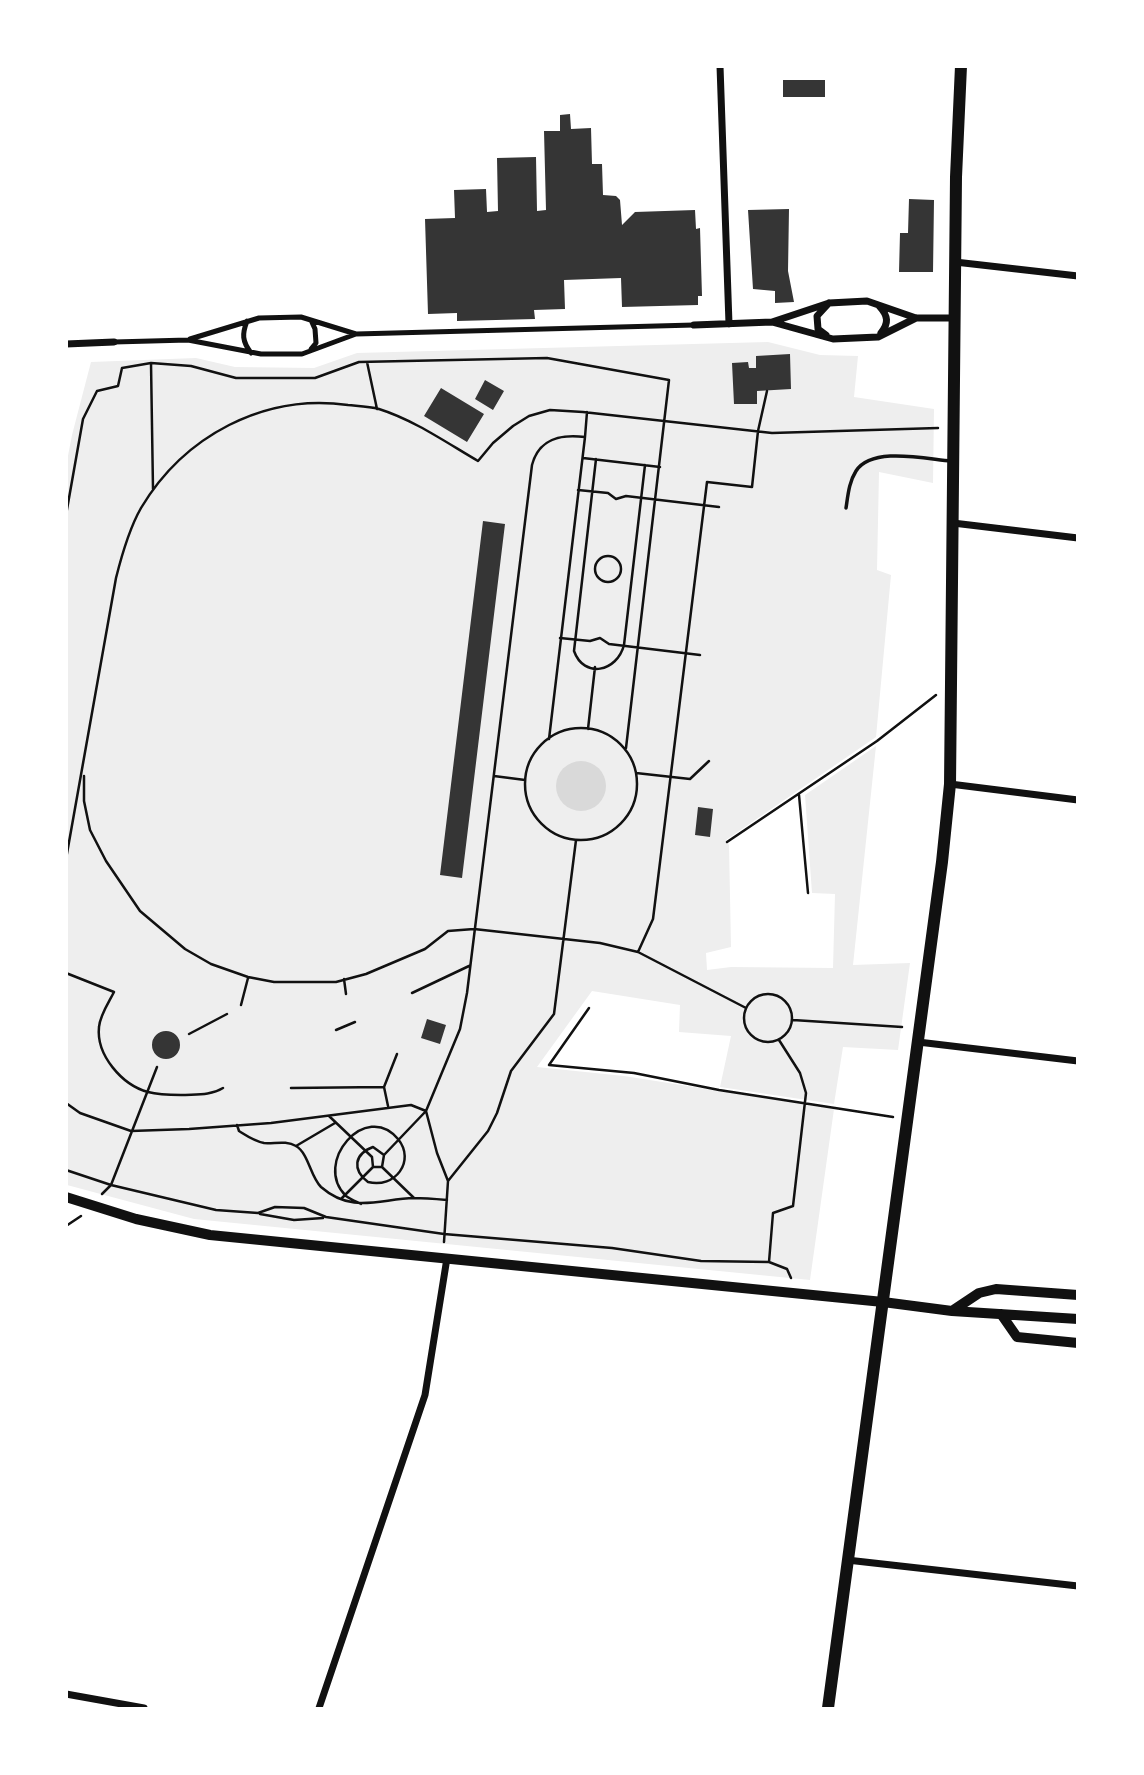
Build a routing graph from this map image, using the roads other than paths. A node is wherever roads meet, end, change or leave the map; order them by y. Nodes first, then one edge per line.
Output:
1 (720, 66) edge
2 (961, 66) edge
3 (955, 262) junction
4 (1077, 276) edge
5 (829, 303) junction
6 (880, 306) junction
7 (916, 318) junction
8 (954, 318) junction
9 (248, 320) junction
10 (311, 320) junction
11 (772, 322) junction
12 (729, 324) junction
13 (694, 325) joint
14 (356, 334) junction
15 (878, 337) junction
16 (833, 339) junction
17 (188, 340) junction
18 (114, 342) joint
19 (66, 344) edge
20 (310, 351) junction
21 (251, 353) junction
22 (953, 462) junction
23 (846, 508) dead end
24 (953, 523) junction
25 (1077, 538) edge
26 (950, 784) junction
27 (1077, 800) edge
28 (918, 1042) junction
29 (1077, 1061) edge
30 (66, 1197) edge
31 (447, 1258) junction
32 (1077, 1295) edge
33 (883, 1302) junction
34 (952, 1311) junction
35 (1001, 1314) junction
36 (1077, 1320) edge
37 (1077, 1343) edge
38 (847, 1560) junction
39 (1077, 1587) edge
40 (66, 1694) edge
41 (144, 1709) edge
42 (319, 1709) edge
43 (828, 1709) edge

1 - 12 street
2 - 3 main road
3 - 4 street
3 - 8 main road
5 - 6 street
5 - 11 street
5 - 16 street
6 - 7 street
6 - 15 street
7 - 8 street
7 - 15 street
8 - 22 main road
9 - 10 street
9 - 17 street
9 - 21 street
10 - 14 street
10 - 20 street
11 - 12 street
11 - 16 street
12 - 13 street
13 - 14 street
14 - 20 street
15 - 16 street
17 - 18 street
17 - 21 street
18 - 19 street
20 - 21 street
22 - 23 lane
22 - 24 main road
24 - 25 street
24 - 26 main road
26 - 27 street
26 - 28 main road
28 - 29 street
28 - 33 main road
30 - 31 street
31 - 33 street
31 - 42 street
32 - 34 main road
33 - 34 main road
33 - 38 main road
34 - 35 main road
35 - 36 main road
35 - 37 main road
38 - 39 street
38 - 43 main road
40 - 41 street

